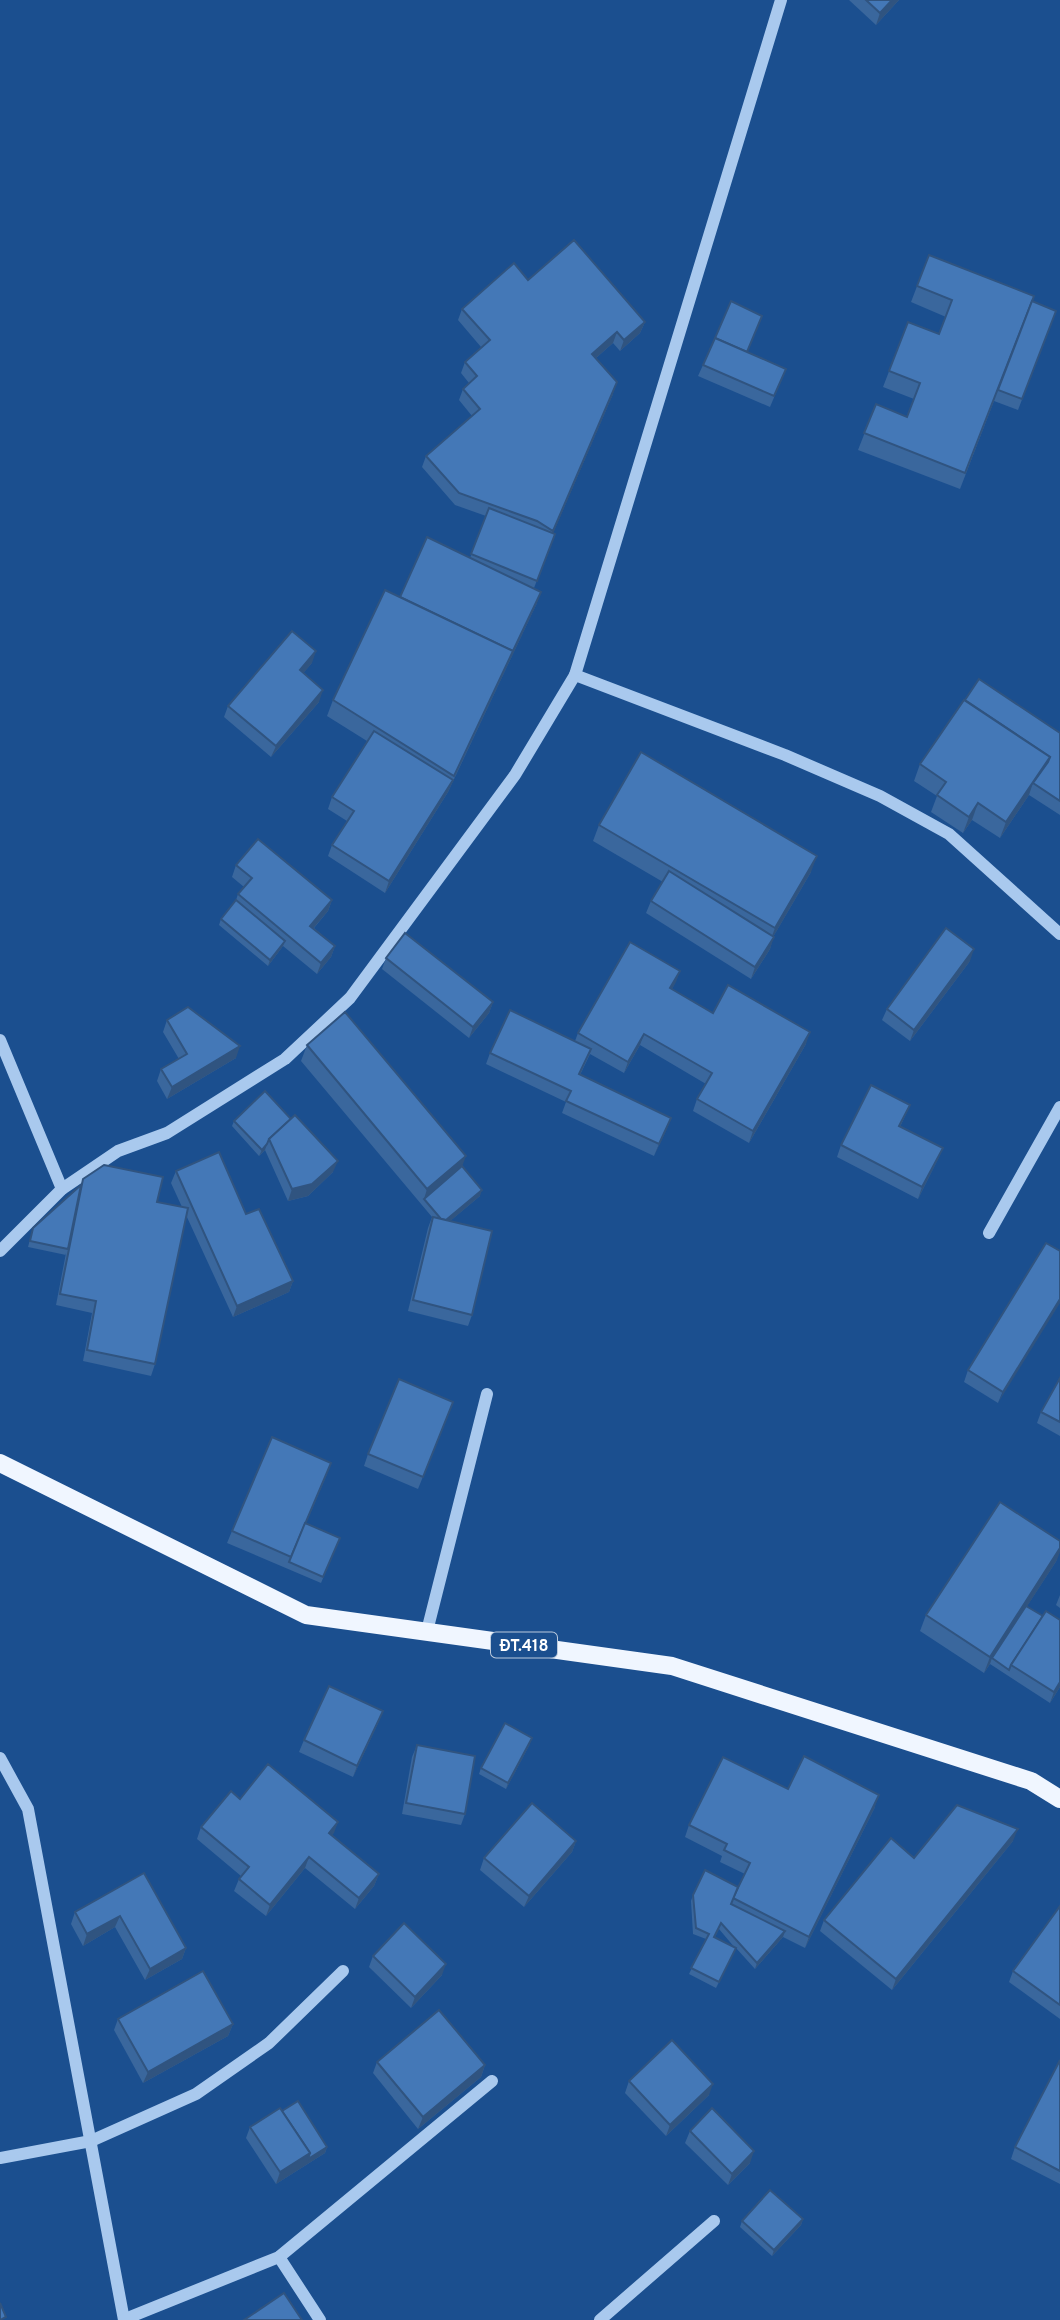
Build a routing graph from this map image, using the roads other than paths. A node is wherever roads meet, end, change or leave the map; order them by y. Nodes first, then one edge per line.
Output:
1 (781, 0) edge
2 (575, 675) junction
3 (1060, 934) edge
4 (0, 1040) edge
5 (1060, 1107) edge
6 (62, 1189) junction
7 (989, 1233) dead end
8 (0, 1251) edge
9 (487, 1394) dead end
10 (0, 1463) edge
11 (427, 1631) junction
12 (0, 1758) edge
13 (1060, 1799) edge
14 (344, 1971) dead end
15 (492, 2081) dead end
16 (91, 2141) junction
17 (0, 2158) edge
18 (715, 2221) dead end
19 (279, 2257) junction
20 (125, 2319) edge
21 (320, 2320) edge
22 (600, 2320) edge

1 - 2 street
2 - 3 street
2 - 6 street
4 - 6 street
5 - 7 street
6 - 8 street
9 - 11 street
10 - 11 main road, ĐT.418
11 - 13 main road, ĐT.418
12 - 16 street
14 - 16 street
15 - 19 street
16 - 17 street
16 - 20 street
18 - 22 street
19 - 20 street
19 - 21 street

